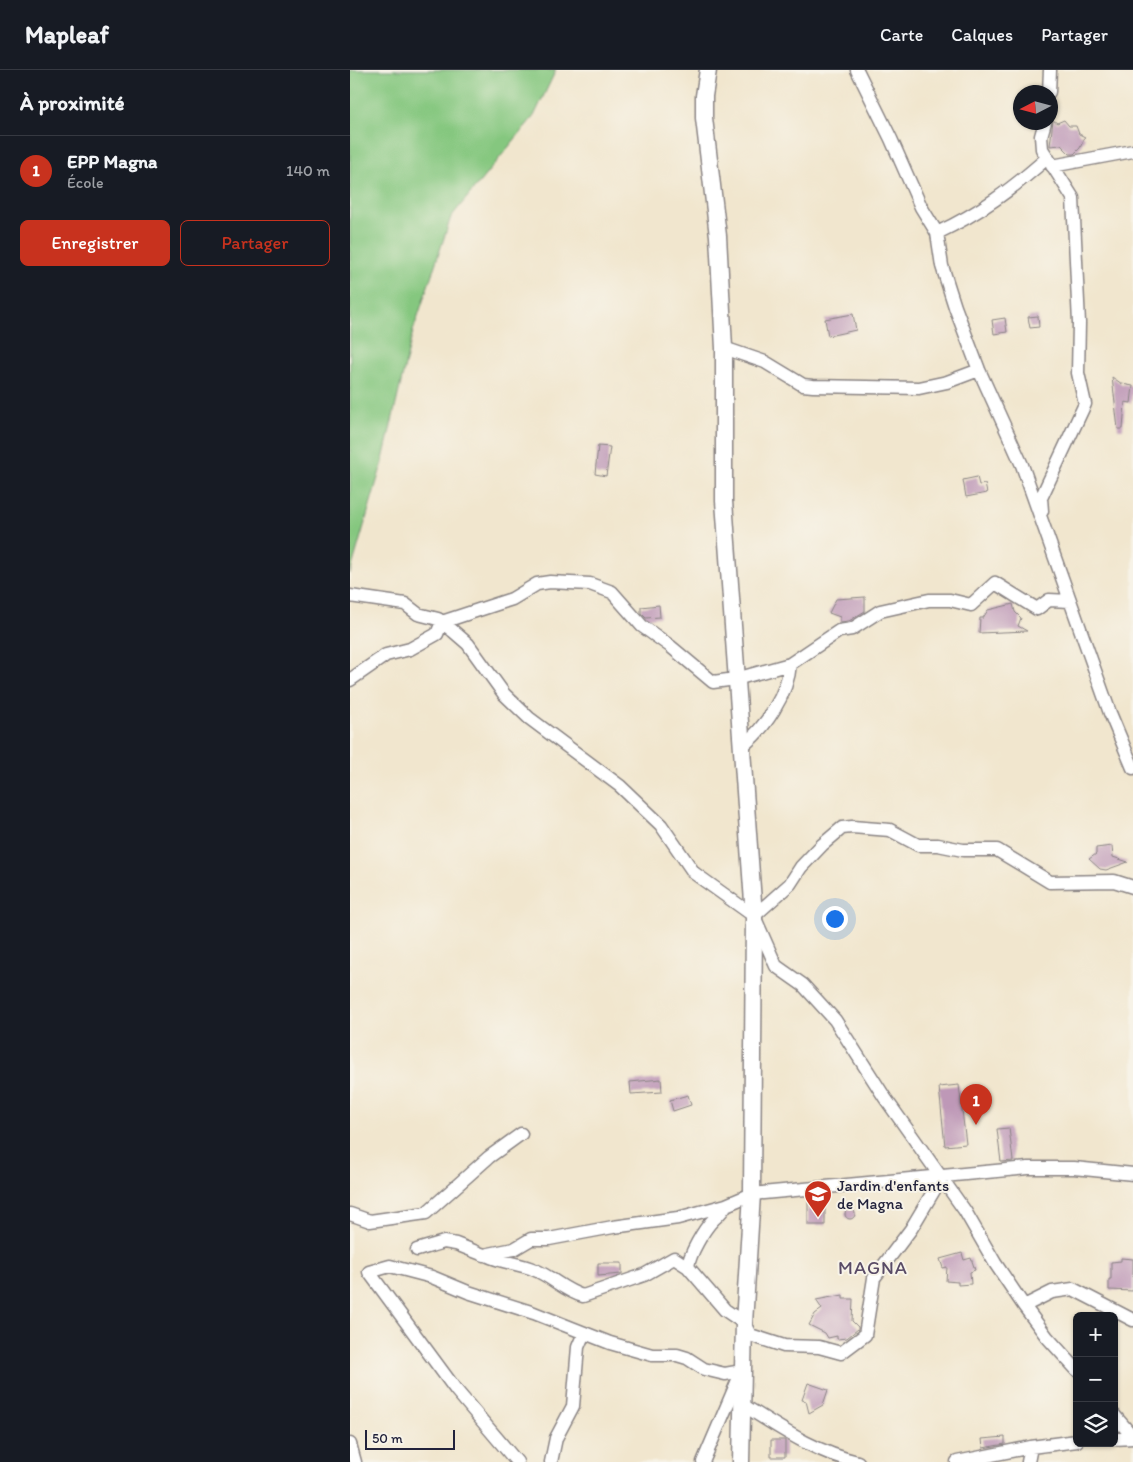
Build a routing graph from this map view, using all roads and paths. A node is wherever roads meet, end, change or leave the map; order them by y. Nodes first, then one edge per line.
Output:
1 (708, 70) edge
2 (857, 70) edge
3 (1050, 70) edge
4 (1049, 85) edge
5 (1043, 130) edge
6 (1133, 151) edge
7 (1049, 162) junction
8 (937, 233) junction
9 (724, 348) junction
10 (979, 370) junction
11 (1045, 528) junction
12 (350, 596) edge
13 (1070, 601) junction
14 (442, 622) junction
15 (790, 664) junction
16 (736, 679) junction
17 (350, 680) edge
18 (741, 747) junction
19 (1132, 763) edge
20 (1133, 887) edge
21 (754, 916) junction
22 (521, 1134) dead end
23 (1133, 1174) edge
24 (942, 1177) junction
25 (752, 1194) junction
26 (726, 1205) junction
27 (350, 1214) edge
28 (417, 1250) dead end
29 (484, 1255) junction
30 (688, 1267) junction
31 (1024, 1306) junction
32 (1133, 1320) edge
33 (744, 1323) junction
34 (584, 1334) junction
35 (1073, 1366) edge
36 (742, 1371) junction
37 (743, 1405) junction
38 (1118, 1420) edge
39 (1133, 1437) edge
40 (1118, 1439) edge
41 (1073, 1442) edge
42 (350, 1444) edge
43 (1030, 1447) junction
44 (355, 1462) edge
45 (517, 1462) edge
46 (551, 1462) edge
47 (702, 1462) edge
48 (741, 1462) edge
49 (858, 1462) edge
50 (957, 1462) edge
51 (1028, 1462) edge

1 - 9 street
2 - 8 street
3 - 4 street
5 - 7 street
6 - 7 street
7 - 8 street
7 - 11 street
8 - 10 street
9 - 10 street
9 - 16 street
10 - 11 street
11 - 13 street
12 - 14 street
13 - 15 street
13 - 19 street
14 - 16 street
14 - 17 street
14 - 21 street
15 - 16 street
15 - 18 street
16 - 18 street
18 - 21 street
20 - 21 street
21 - 24 street
21 - 25 street
22 - 27 street
23 - 24 street
24 - 25 street
24 - 31 street
24 - 33 street
25 - 26 street
25 - 33 street
26 - 29 street
26 - 30 street
28 - 29 street
29 - 30 street
30 - 33 street
31 - 32 street
31 - 35 street
33 - 36 street
34 - 36 street
34 - 45 street
34 - 46 street
36 - 37 street
36 - 47 street
37 - 48 street
37 - 49 street
38 - 39 street
39 - 40 street
41 - 43 street
42 - 44 street
43 - 50 street
43 - 51 street

